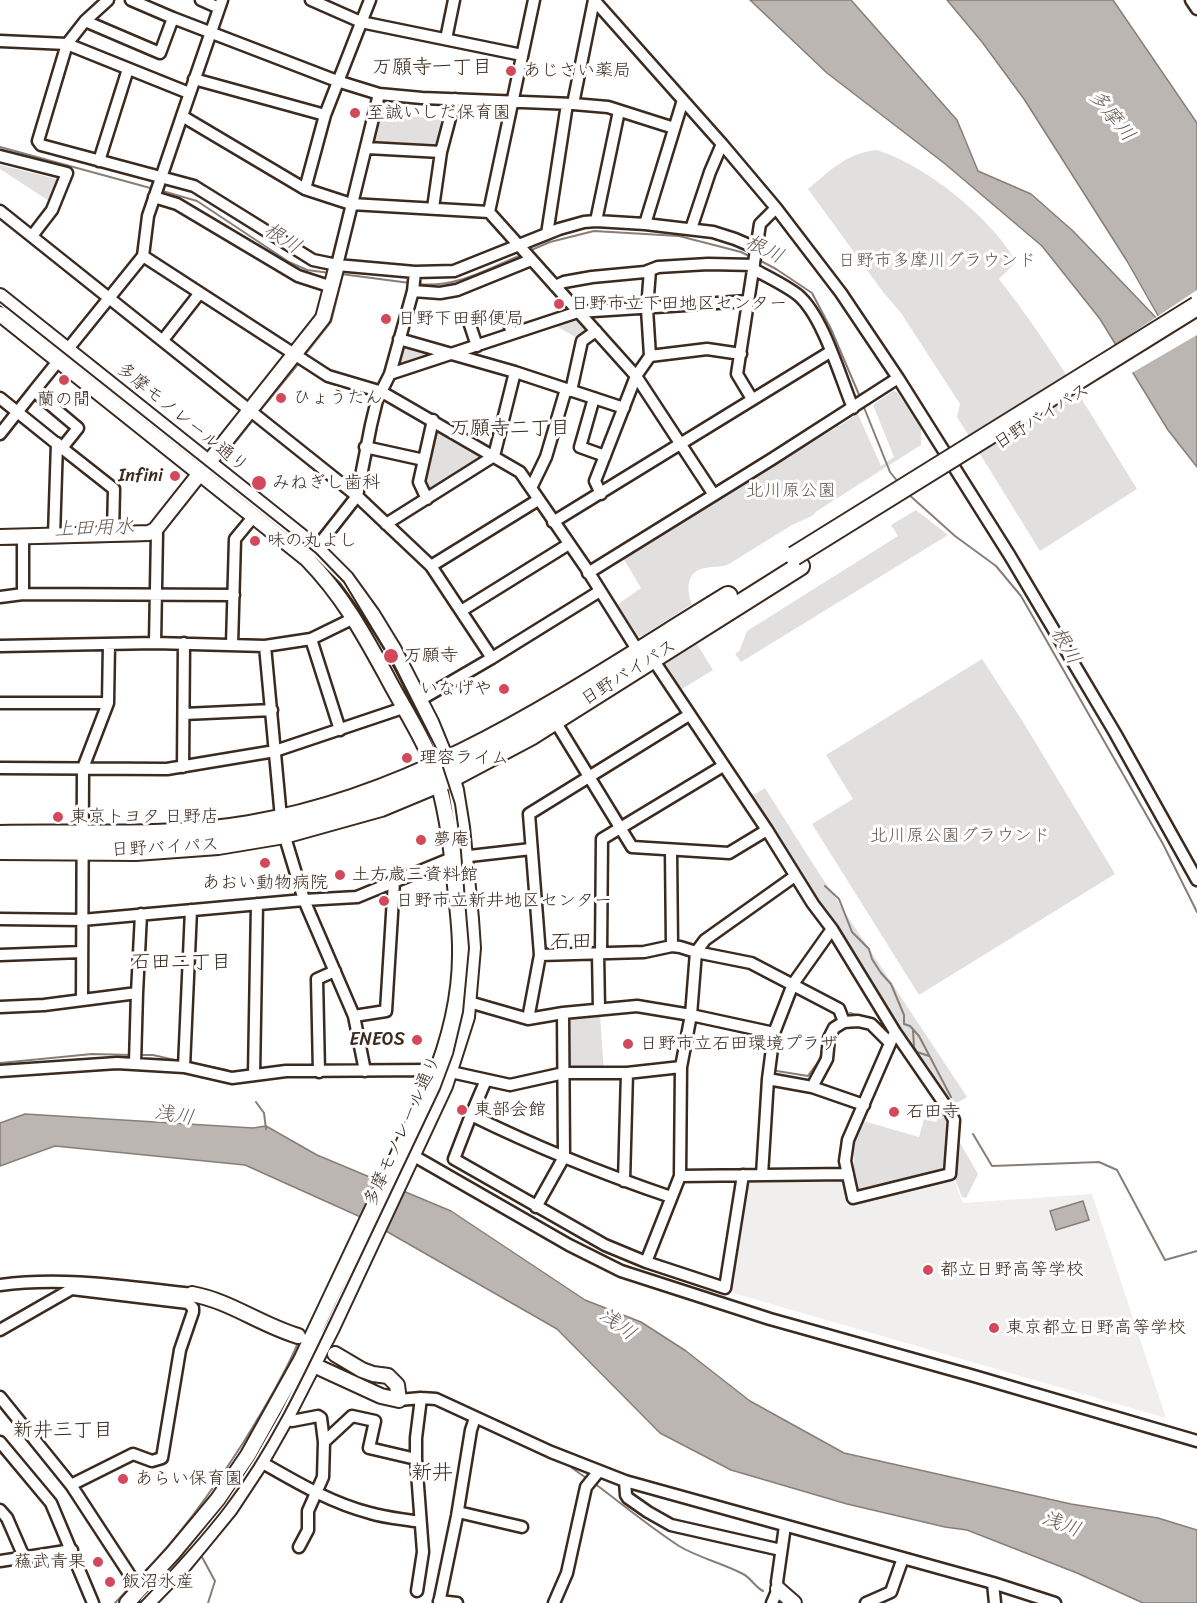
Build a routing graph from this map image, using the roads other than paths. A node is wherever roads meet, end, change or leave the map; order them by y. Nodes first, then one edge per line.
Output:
1 (108, 0) edge
2 (131, 0) edge
3 (201, 0) edge
4 (311, 0) edge
5 (370, 0) edge
6 (454, 0) edge
7 (534, 0) edge
8 (1191, 0) edge
9 (220, 4) edge
10 (1197, 9) edge
11 (173, 18) junction
12 (85, 21) junction
13 (361, 22) junction
14 (210, 32) junction
15 (446, 39) junction
16 (0, 40) edge
17 (67, 44) junction
18 (522, 55) junction
19 (128, 69) junction
20 (194, 79) junction
21 (337, 81) junction
22 (189, 93) junction
23 (379, 94) junction
24 (455, 99) junction
25 (683, 100) junction
26 (513, 101) junction
27 (570, 104) junction
28 (619, 111) junction
29 (182, 116) junction
30 (325, 116) junction
31 (674, 128) junction
32 (722, 144) junction
33 (367, 148) junction
34 (441, 152) junction
35 (0, 156) edge
36 (99, 161) junction
37 (161, 179) junction
38 (305, 189) junction
39 (155, 195) junction
40 (351, 204) junction
41 (433, 208) junction
42 (776, 208) junction
43 (0, 211) edge
44 (489, 212) junction
45 (596, 221) junction
46 (645, 224) junction
47 (691, 229) junction
48 (547, 234) junction
49 (32, 236) junction
50 (756, 249) junction
51 (525, 253) junction
52 (143, 256) junction
53 (337, 265) junction
54 (754, 266) junction
55 (650, 270) junction
56 (415, 272) junction
57 (555, 286) junction
58 (332, 287) junction
59 (413, 291) junction
60 (199, 294) junction
61 (0, 296) edge
62 (110, 298) junction
63 (748, 301) junction
64 (1197, 306) edge
65 (647, 309) junction
66 (578, 312) junction
67 (0, 314) edge
68 (507, 318) dead end
69 (1197, 320) edge
70 (470, 325) dead end
71 (596, 331) junction
72 (512, 333) junction
73 (399, 339) junction
74 (163, 340) junction
75 (477, 346) junction
76 (69, 350) junction
77 (830, 352) junction
78 (453, 354) junction
79 (741, 354) junction
80 (650, 356) junction
81 (299, 357) junction
82 (59, 361) junction
83 (515, 372) junction
84 (390, 374) junction
85 (636, 376) junction
86 (898, 378) junction
87 (569, 390) junction
88 (34, 391) junction
89 (382, 392) junction
90 (0, 398) edge
91 (594, 398) junction
92 (752, 399) junction
93 (855, 407) junction
94 (624, 408) junction
95 (18, 412) junction
96 (254, 414) junction
97 (433, 420) junction
98 (0, 434) edge
99 (680, 443) junction
100 (59, 445) junction
101 (365, 447) junction
102 (494, 456) junction
103 (604, 456) junction
104 (424, 460) junction
105 (208, 462) junction
106 (199, 473) junction
107 (531, 488) junction
108 (601, 494) junction
109 (714, 495) junction
110 (357, 496) junction
111 (427, 499) junction
112 (538, 500) junction
113 (254, 516) junction
114 (553, 522) junction
115 (386, 524) junction
116 (113, 534) junction
117 (54, 536) junction
118 (156, 536) junction
119 (0, 537) edge
120 (23, 542) junction
121 (569, 544) junction
122 (316, 548) junction
123 (307, 559) junction
124 (797, 561) junction
125 (430, 566) junction
126 (588, 573) junction
127 (600, 591) junction
128 (22, 594) junction
129 (156, 594) junction
130 (234, 596) junction
131 (0, 597) edge
132 (461, 611) junction
133 (354, 618) junction
134 (310, 639) junction
135 (155, 643) junction
136 (109, 644) junction
137 (184, 644) junction
138 (232, 645) junction
139 (0, 646) edge
140 (265, 646) junction
141 (645, 655) junction
142 (492, 658) junction
143 (420, 700) junction
144 (0, 703) edge
145 (108, 703) junction
146 (403, 708) junction
147 (272, 710) junction
148 (184, 714) junction
149 (689, 715) junction
150 (555, 721) junction
151 (340, 730) junction
152 (275, 751) junction
153 (723, 765) junction
154 (183, 767) junction
155 (0, 768) edge
156 (83, 768) junction
157 (443, 772) junction
158 (590, 776) junction
159 (282, 826) junction
160 (621, 828) junction
161 (767, 830) junction
162 (0, 835) edge
163 (82, 843) junction
164 (531, 849) junction
165 (0, 850) edge
166 (671, 850) junction
167 (459, 857) junction
168 (795, 876) junction
169 (1197, 880) edge
170 (394, 882) junction
171 (304, 900) junction
172 (257, 904) junction
173 (191, 910) junction
174 (141, 914) junction
175 (0, 919) edge
176 (82, 920) junction
177 (832, 929) junction
178 (672, 946) junction
179 (82, 952) junction
180 (696, 952) junction
181 (599, 953) junction
182 (0, 955) edge
183 (540, 955) junction
184 (335, 971) junction
185 (793, 984) junction
186 (137, 993) junction
187 (82, 1000) junction
188 (469, 1002) junction
189 (0, 1007) edge
190 (599, 1009) junction
191 (563, 1013) junction
192 (691, 1015) junction
193 (354, 1016) junction
194 (528, 1019) junction
195 (844, 1022) junction
196 (774, 1033) junction
197 (892, 1037) junction
198 (136, 1058) junction
199 (185, 1063) junction
200 (681, 1067) junction
201 (0, 1071) edge
202 (364, 1071) junction
203 (444, 1071) junction
204 (319, 1072) junction
205 (564, 1073) junction
206 (627, 1073) junction
207 (254, 1075) junction
208 (768, 1079) junction
209 (486, 1080) junction
210 (812, 1087) junction
211 (864, 1105) junction
212 (471, 1115) junction
213 (407, 1154) junction
214 (564, 1157) junction
215 (848, 1174) junction
216 (742, 1175) junction
217 (762, 1175) junction
218 (680, 1176) junction
219 (624, 1181) junction
220 (672, 1197) junction
221 (536, 1207) junction
222 (646, 1262) junction
223 (83, 1282) junction
224 (0, 1285) edge
225 (72, 1289) junction
226 (192, 1294) joint
227 (0, 1330) edge
228 (298, 1336) dead end
229 (334, 1354) dead end
230 (307, 1362) junction
231 (0, 1397) edge
232 (421, 1398) junction
233 (399, 1400) junction
234 (286, 1418) junction
235 (476, 1418) junction
236 (1197, 1441) edge
237 (0, 1442) edge
238 (324, 1442) junction
239 (416, 1459) junction
240 (261, 1462) junction
241 (593, 1478) junction
242 (625, 1481) junction
243 (71, 1485) junction
244 (317, 1494) junction
245 (0, 1510) edge
246 (458, 1512) junction
247 (420, 1522) junction
248 (785, 1526) junction
249 (522, 1527) dead end
250 (299, 1547) dead end
251 (72, 1550) junction
252 (781, 1550) junction
253 (24, 1557) junction
254 (903, 1558) junction
255 (0, 1561) edge
256 (993, 1583) junction
257 (139, 1589) junction
258 (778, 1589) junction
259 (417, 1591) dead end
260 (439, 1602) edge
261 (93, 1603) edge
262 (127, 1603) edge
263 (147, 1603) edge
264 (457, 1603) edge
265 (554, 1603) edge
266 (772, 1603) edge
267 (794, 1603) edge
268 (866, 1603) edge
269 (996, 1603) edge
270 (1055, 1603) edge

1 - 12 street
2 - 11 street
3 - 9 street
4 - 13 street
5 - 13 street
6 - 15 street
7 - 18 street
8 - 10 street
9 - 14 street
11 - 12 street
11 - 14 street
12 - 17 street
13 - 15 street
13 - 21 street
14 - 20 street
14 - 21 street
15 - 18 street
16 - 17 street
17 - 19 street
17 - 36 street
18 - 26 street
19 - 22 street
19 - 36 street
20 - 22 street
20 - 30 street
21 - 23 street
21 - 30 street
22 - 29 street
23 - 24 street
23 - 33 street
24 - 26 street
24 - 34 street
25 - 27 street
25 - 31 street
25 - 32 street
26 - 27 street
26 - 44 street
27 - 28 street
27 - 48 street
28 - 31 street
28 - 45 street
29 - 37 street
29 - 38 street
30 - 38 street
31 - 46 street
32 - 42 street
32 - 47 street
33 - 34 street
33 - 40 street
34 - 41 street
35 - 49 street
36 - 37 street
37 - 39 street
37 - 53 street
38 - 40 street
39 - 52 street
39 - 58 street
40 - 41 street
40 - 53 street
41 - 44 street
42 - 50 street
42 - 86 street
43 - 49 street
44 - 51 street
45 - 46 street
45 - 48 street
46 - 47 street
47 - 50 street
48 - 51 street
49 - 62 street
50 - 54 street
51 - 56 street
51 - 57 street
51 - 59 street
52 - 60 street
52 - 62 street
53 - 56 street
53 - 58 main road
54 - 55 street
54 - 63 street
54 - 77 street
55 - 57 street
55 - 65 street
56 - 59 street
57 - 66 street
58 - 81 main road
59 - 73 street
60 - 74 street
60 - 81 street
61 - 76 main road, 多摩モノレール通り
62 - 74 street
62 - 76 street
63 - 65 street
63 - 79 street
64 - 124 highway, 日野バイパス, bridge
65 - 66 street
65 - 80 street
66 - 71 street
66 - 72 street
67 - 82 main road, 多摩モノレール通り
68 - 72 street
69 - 124 highway, 日野バイパス
70 - 75 street
71 - 85 street
71 - 87 street
72 - 75 street
73 - 78 street
73 - 84 street
74 - 96 street
75 - 78 street
76 - 82 street
76 - 105 main road, 多摩モノレール通り
77 - 92 street
77 - 93 street
78 - 83 street
78 - 84 street
79 - 80 street
79 - 92 street
80 - 85 street
81 - 89 street
81 - 96 main road
82 - 88 street
82 - 106 main road, 多摩モノレール通り
83 - 87 street
83 - 102 street
84 - 89 street
85 - 94 street
85 - 99 street
86 - 93 street
86 - 169 street
87 - 91 street
87 - 107 street
88 - 95 street
88 - 100 street
89 - 97 street
89 - 101 street
90 - 95 street
91 - 94 street
91 - 103 street
92 - 99 street
93 - 109 street
94 - 103 street
95 - 98 street
95 - 100 street
96 - 105 main road
96 - 110 street
97 - 102 street
97 - 104 street
99 - 108 street
99 - 109 street
100 - 116 street
100 - 117 street
101 - 104 street
101 - 110 street
102 - 107 street
102 - 111 street
103 - 108 street
104 - 111 street
105 - 106 main road
105 - 122 main road, 多摩モノレール通り
106 - 113 main road, 多摩モノレール通り
106 - 118 main road
107 - 112 street
108 - 114 street
109 - 126 street
110 - 115 street
110 - 122 street
111 - 115 street
112 - 114 street
112 - 125 street
113 - 123 main road, 多摩モノレール通り
113 - 130 street
114 - 121 street
115 - 125 street
116 - 117 main road
116 - 118 main road
117 - 120 main road
118 - 129 street
119 - 120 main road
120 - 128 street
121 - 126 street
121 - 132 street
122 - 123 street
122 - 143 main road, 多摩モノレール通り
123 - 133 main road, 多摩モノレール通り
124 - 141 highway, 日野バイパス
125 - 132 street
126 - 127 street
127 - 141 street
127 - 142 street
128 - 129 street
128 - 131 street
129 - 130 street
129 - 135 street
130 - 138 street
132 - 142 street
133 - 134 street
133 - 146 main road, 多摩モノレール通り
134 - 140 street
134 - 151 street
135 - 136 street
135 - 137 street
136 - 139 street
136 - 145 street
137 - 138 street
137 - 148 street
138 - 140 street
140 - 147 street
141 - 149 street
141 - 150 highway, 日野バイパス
141 - 157 highway, 日野バイパス
142 - 143 street
143 - 157 main road, 多摩モノレール通り
144 - 145 street
145 - 156 street
146 - 151 street
146 - 157 main road, 多摩モノレール通り
147 - 148 street
147 - 152 street
148 - 154 street
149 - 153 street
149 - 158 street
150 - 157 highway, 日野バイパス
150 - 158 street
151 - 152 street
152 - 154 street
152 - 159 street
153 - 160 street
153 - 161 street
154 - 156 street
155 - 156 street
156 - 163 street
157 - 159 highway, 日野バイパス
157 - 167 main road, 多摩モノレール通り
158 - 160 street
158 - 164 street
159 - 163 highway, 日野バイパス
159 - 171 street
160 - 166 street
160 - 181 street
161 - 166 street
161 - 168 street
162 - 163 highway, 日野バイパス
163 - 165 highway, 日野バイパス
163 - 176 street
164 - 167 street
164 - 183 street
166 - 178 street
167 - 170 street
167 - 188 main road, 多摩モノレール通り
167 - 203 main road, 多摩モノレール通り
168 - 177 street
168 - 180 street
170 - 171 street
170 - 193 street
171 - 172 street
171 - 184 street
172 - 173 street
172 - 207 street
173 - 174 street
173 - 199 street
174 - 176 street
174 - 186 street
175 - 176 street
176 - 179 street
177 - 185 street
177 - 197 street
178 - 180 street
178 - 181 street
179 - 182 street
179 - 187 street
180 - 185 street
180 - 192 street
181 - 183 street
181 - 190 street
183 - 194 street
184 - 193 street
184 - 204 street
185 - 195 street
185 - 196 street
186 - 187 street
186 - 198 street
187 - 189 street
188 - 194 street
188 - 203 main road, 多摩モノレール通り
190 - 191 street
190 - 192 street
191 - 194 street
191 - 205 street
192 - 196 street
192 - 200 street
193 - 202 street
195 - 197 street
195 - 210 street
196 - 208 street
197 - 211 street
197 - 215 street
198 - 199 street
198 - 201 street
199 - 207 street
200 - 206 street
200 - 218 street
202 - 203 street
202 - 204 street
203 - 209 street
203 - 213 main road, 多摩モノレール通り
204 - 207 street
205 - 206 street
205 - 209 street
205 - 214 street
206 - 219 street
208 - 210 street
208 - 217 street
209 - 212 street
210 - 211 street
211 - 215 street
212 - 214 street
212 - 221 street
213 - 230 main road, 多摩モノレール通り
213 - 236 street
214 - 219 street
214 - 221 street
215 - 217 street
216 - 217 street
216 - 218 street
216 - 222 street
218 - 220 street
219 - 220 street
220 - 222 street
221 - 222 street
223 - 224 street
223 - 225 street
223 - 226 street
225 - 227 street
225 - 243 street
226 - 228 main road
229 - 233 main road
230 - 233 main road
230 - 234 main road, 多摩モノレール通り
230 - 257 main road, 多摩モノレール通り
231 - 243 street
232 - 233 street
232 - 235 street
232 - 239 street
234 - 238 street
234 - 240 main road, 多摩モノレール通り
235 - 241 street
235 - 246 street
237 - 251 street
238 - 239 street
238 - 244 street
239 - 247 street
240 - 244 street
240 - 263 main road, 多摩モノレール通り
241 - 242 street
241 - 265 street
242 - 248 street
242 - 252 street
243 - 257 street
244 - 247 street
244 - 250 street
245 - 253 street
246 - 249 street
246 - 260 street
247 - 259 street
248 - 252 street
248 - 254 street
251 - 253 street
251 - 261 street
252 - 258 street
253 - 255 street
254 - 256 street
254 - 268 street
256 - 269 street
256 - 270 street
257 - 262 main road, 多摩モノレール通り
258 - 266 street
258 - 267 main road
260 - 264 street

